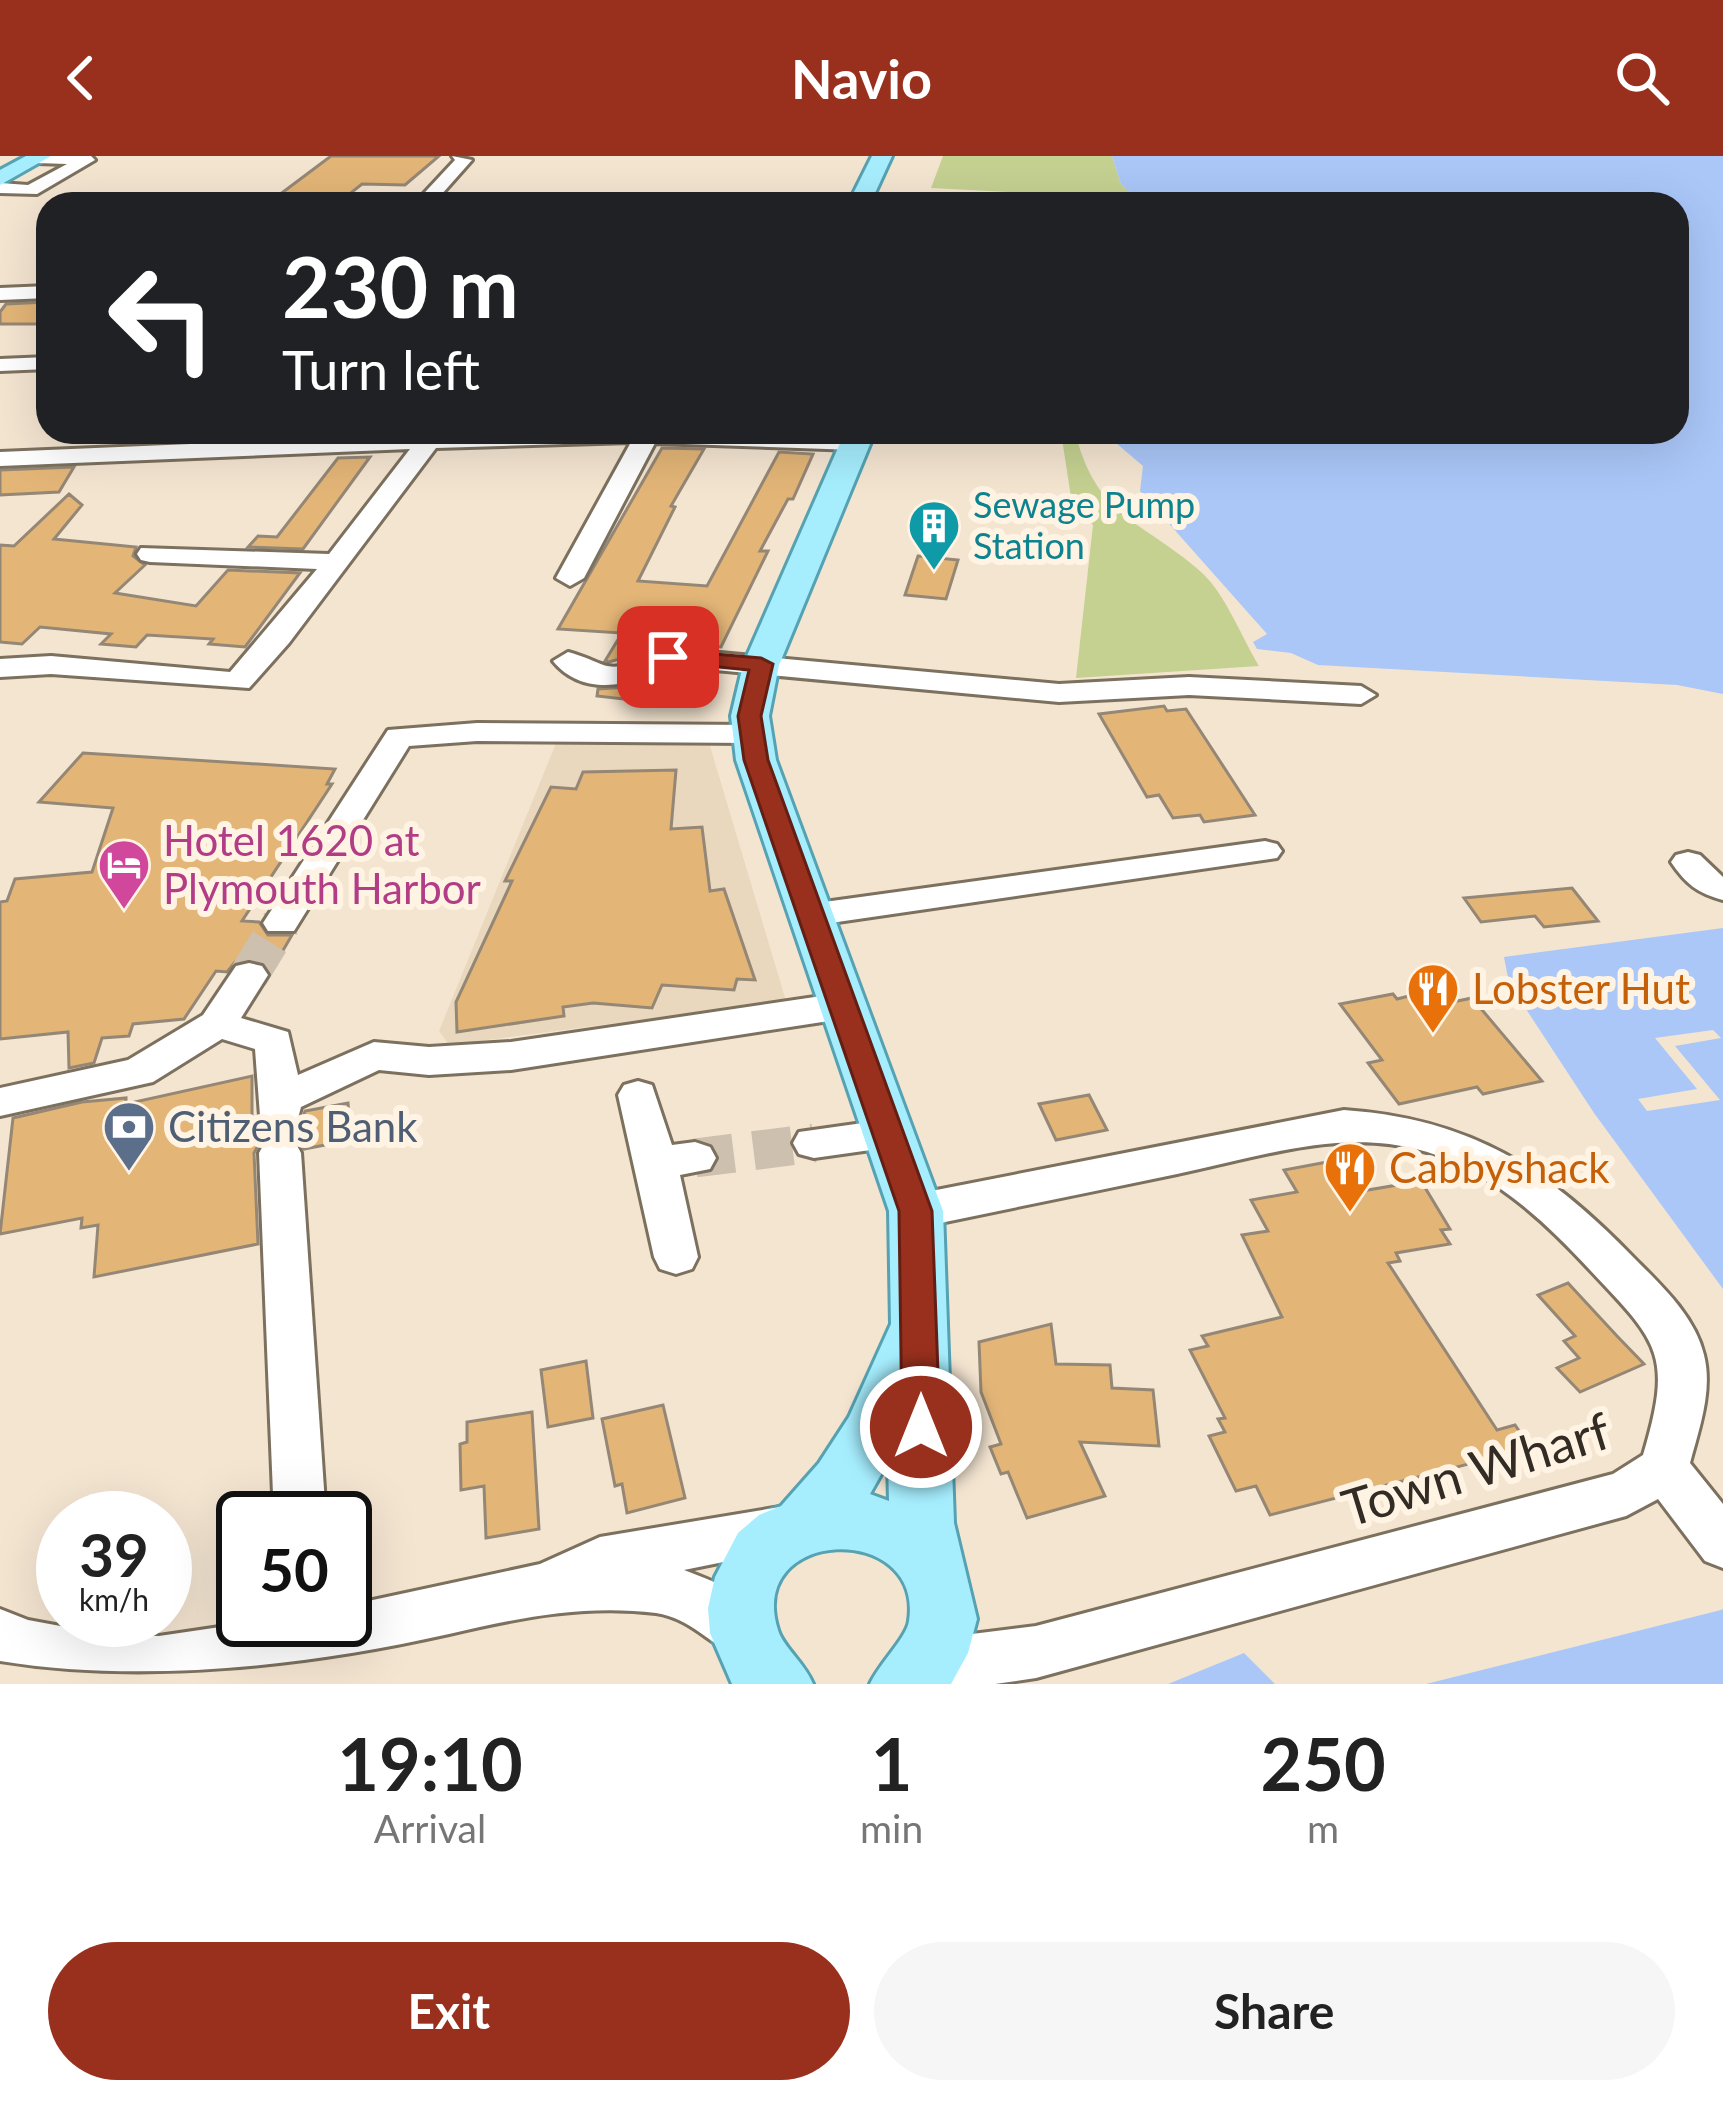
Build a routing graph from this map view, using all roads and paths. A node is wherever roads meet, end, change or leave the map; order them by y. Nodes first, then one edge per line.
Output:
1 (460, 156) edge
2 (882, 156) edge
3 (39, 157) edge
4 (0, 184) edge
5 (433, 192) edge
6 (865, 192) edge
7 (36, 292) edge
8 (0, 294) edge
9 (36, 364) edge
10 (0, 365) edge
11 (132, 444) edge
12 (427, 444) edge
13 (656, 444) edge
14 (854, 444) edge
15 (0, 459) edge
16 (150, 554) dead end
17 (336, 562) junction
18 (570, 578) dead end
19 (661, 620) dead end
20 (668, 657) junction
21 (568, 661) dead end
22 (761, 664) junction
23 (0, 668) edge
24 (1360, 695) dead end
25 (752, 734) junction
26 (1264, 850) dead end
27 (1688, 862) dead end
28 (1723, 889) edge
29 (810, 915) junction
30 (281, 923) tunnel mouth
31 (249, 975) tunnel mouth
32 (842, 1006) junction
33 (218, 1024) junction
34 (638, 1095) dead end
35 (0, 1102) edge
36 (280, 1123) junction
37 (891, 1134) junction
38 (814, 1143) tunnel mouth
39 (916, 1211) junction
40 (676, 1257) dead end
41 (919, 1322) junction
42 (1664, 1468) junction
43 (298, 1491) edge
44 (801, 1524) junction
45 (1723, 1544) edge
46 (938, 1580) junction
47 (546, 1587) junction
48 (372, 1618) edge
49 (0, 1635) edge
50 (230, 1647) edge
51 (764, 1669) edge
52 (915, 1677) edge

1 - 5 street
2 - 6 main road
3 - 4 main road
3 - 4 street
7 - 8 street
9 - 10 street
11 - 15 street
12 - 17 street
13 - 18 street
14 - 22 main road
16 - 17 street
17 - 23 street
19 - 20 street
20 - 21 street
20 - 22 street
22 - 24 street
22 - 25 main road
25 - 29 main road
25 - 30 street
26 - 29 street
27 - 28 street
29 - 32 main road
31 - 33 street
32 - 36 street
32 - 37 main road
33 - 35 street
33 - 36 street
34 - 40 street
36 - 43 street
37 - 38 street
37 - 39 main road
39 - 41 main road
39 - 42 street, Town Wharf
41 - 44 main road
41 - 46 main road
42 - 45 street
42 - 52 street, Town Wharf
44 - 46 main road
44 - 47 street
44 - 51 main road
46 - 52 main road
47 - 48 street
47 - 51 street
49 - 50 street

